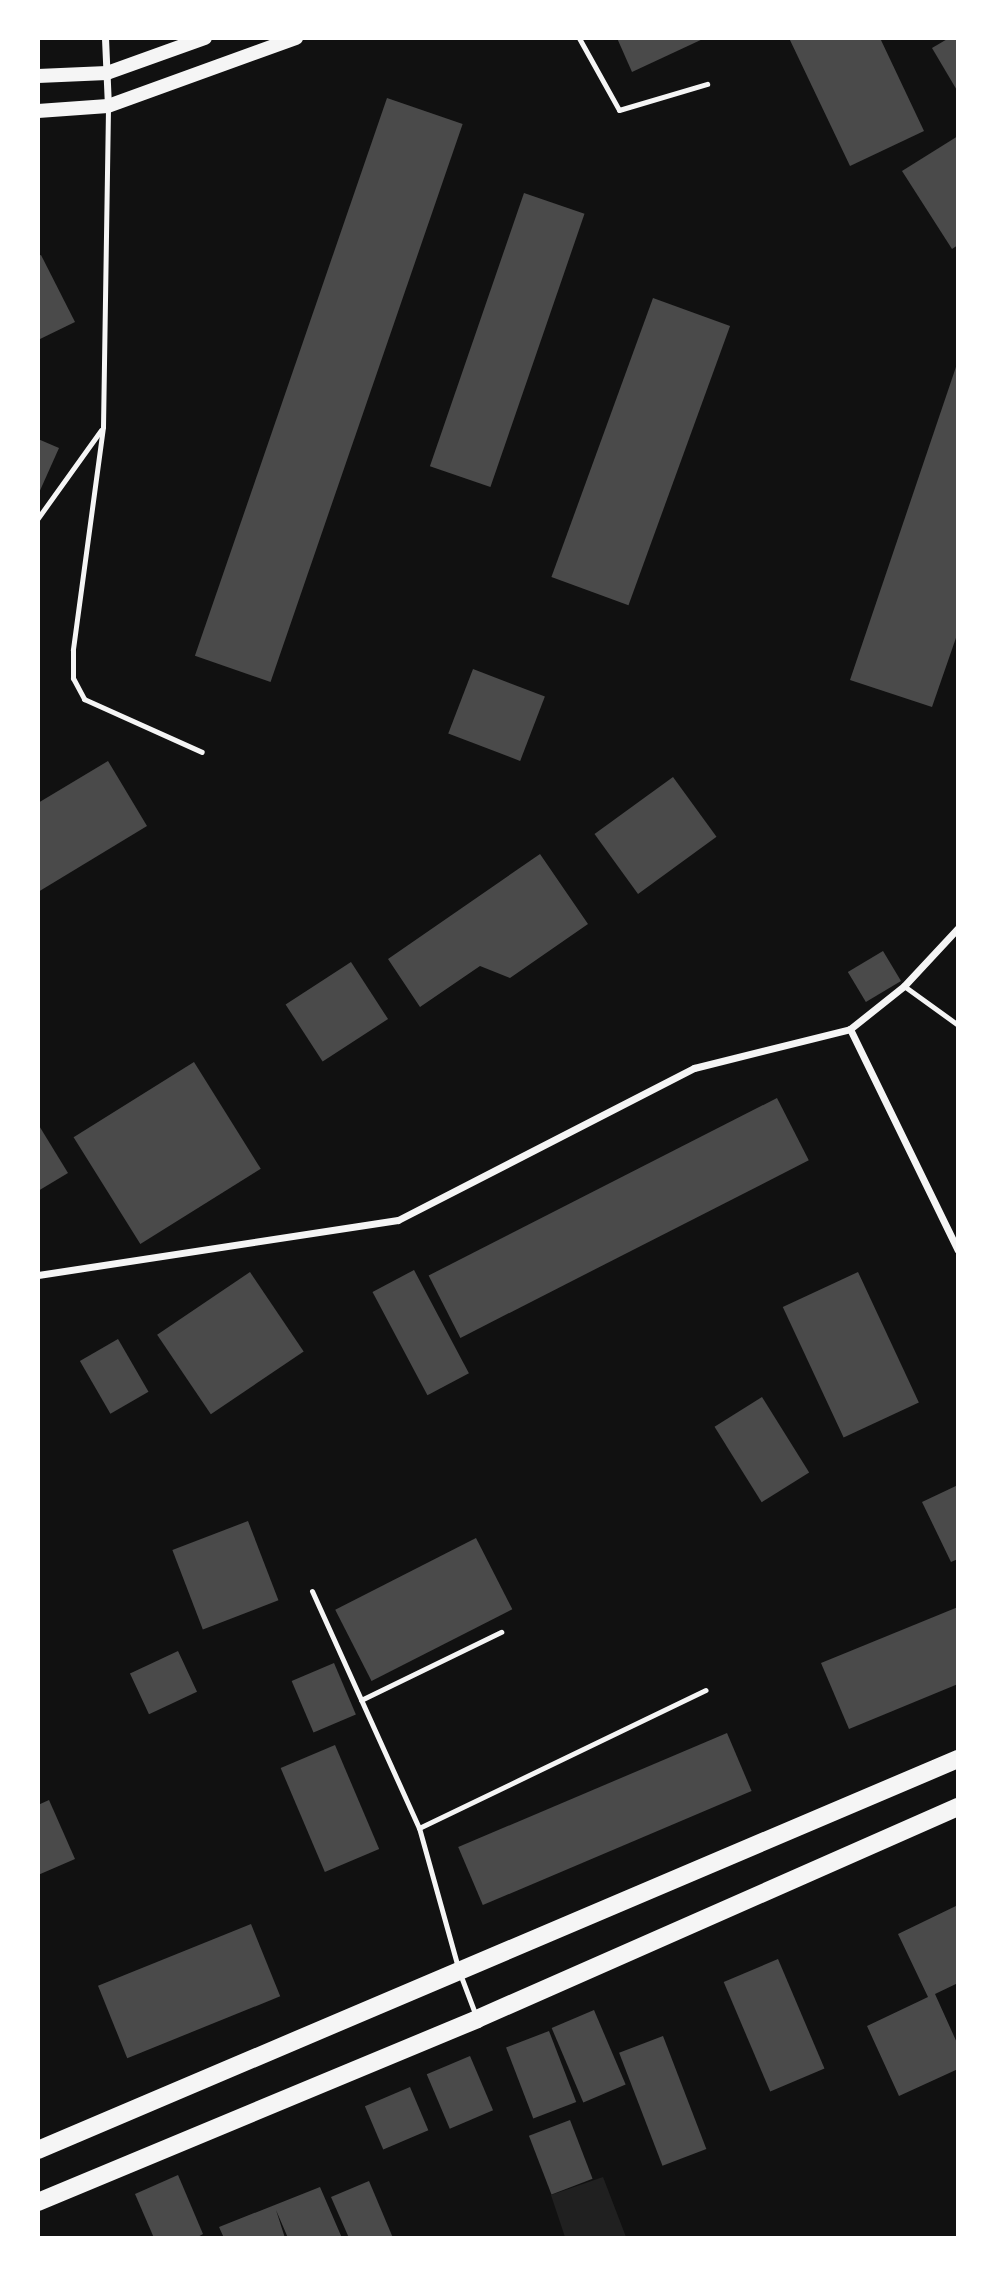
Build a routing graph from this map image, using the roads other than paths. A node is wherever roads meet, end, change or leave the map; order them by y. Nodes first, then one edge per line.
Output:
1 (106, 38) edge
2 (205, 38) edge
3 (296, 38) edge
4 (579, 38) edge
5 (107, 73) junction
6 (38, 76) edge
7 (707, 84) dead end
8 (108, 106) junction
9 (38, 111) edge
10 (103, 427) junction
11 (38, 518) edge
12 (202, 752) dead end
13 (957, 928) edge
14 (905, 986) junction
15 (957, 1024) edge
16 (850, 1029) junction
17 (957, 1250) edge
18 (38, 1275) edge
19 (312, 1591) dead end
20 (501, 1632) dead end
21 (706, 1690) dead end
22 (361, 1700) junction
23 (957, 1759) edge
24 (957, 1807) edge
25 (419, 1828) junction
26 (459, 1971) junction
27 (477, 2019) junction
28 (38, 2150) edge
29 (38, 2202) edge

1 - 5 street
2 - 5 main road
3 - 8 main road
4 - 7 lane
5 - 6 main road
5 - 8 street
8 - 9 main road
8 - 10 lane
10 - 11 lane
10 - 12 lane
13 - 14 street
14 - 15 lane
14 - 16 street
16 - 17 street
16 - 18 street
19 - 22 lane
20 - 22 lane
21 - 25 lane
22 - 25 lane
23 - 26 main road
24 - 27 main road
25 - 26 lane
26 - 27 lane
26 - 28 main road
27 - 29 main road

